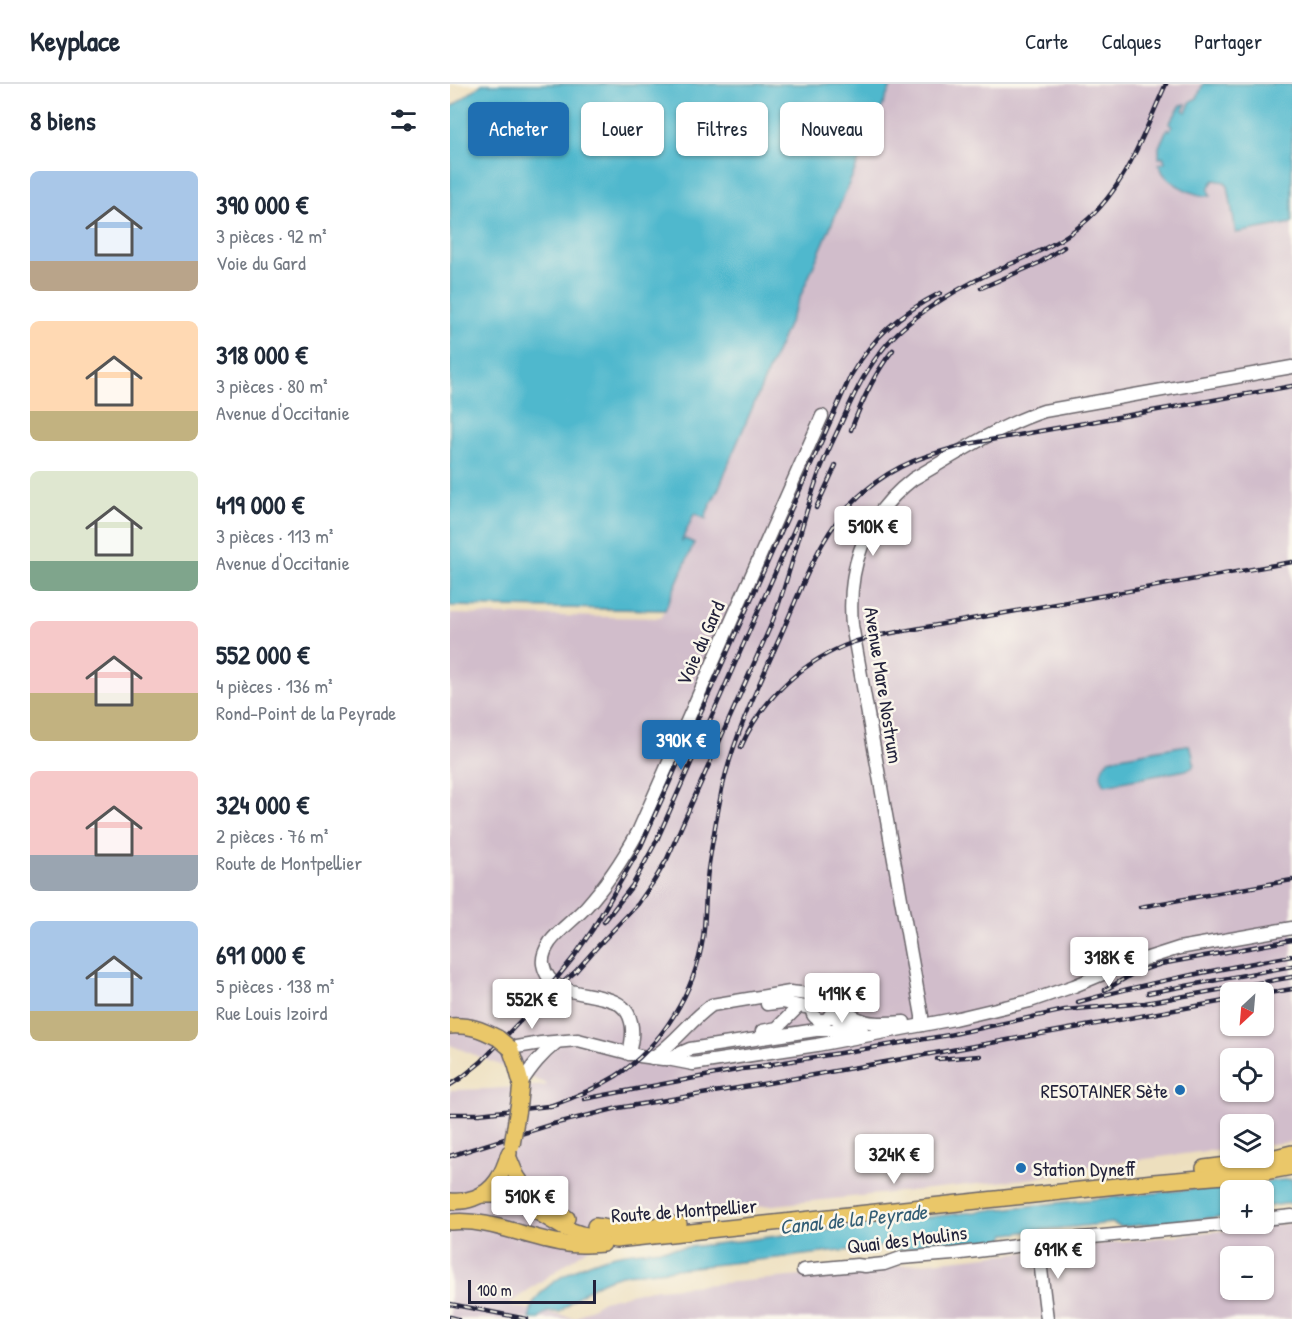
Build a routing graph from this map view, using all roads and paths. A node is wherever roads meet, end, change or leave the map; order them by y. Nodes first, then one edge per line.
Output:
1 (1292, 367) edge
2 (822, 416) dead end
3 (1292, 928) edge
4 (799, 1006) junction
5 (825, 1006) junction
6 (922, 1025) junction
7 (450, 1026) edge
8 (879, 1029) junction
9 (558, 1042) junction
10 (504, 1043) junction
11 (683, 1043) junction
12 (629, 1053) junction
13 (652, 1058) junction
14 (667, 1059) junction
15 (521, 1083) junction
16 (510, 1151) junction
17 (1292, 1153) edge
18 (1292, 1167) edge
19 (482, 1196) junction
20 (451, 1202) edge
21 (1292, 1216) edge
22 (1274, 1218) edge
23 (450, 1222) edge
24 (1220, 1225) edge
25 (616, 1240) junction
26 (1038, 1244) junction
27 (803, 1270) dead end
28 (1047, 1319) edge

1 - 6 street, Avenue Mare Nostrum
2 - 12 street, Voie du Gard
3 - 6 street
4 - 5 street
4 - 11 street
4 - 11 street
5 - 8 street
5 - 13 street
6 - 8 street
7 - 10 main road
8 - 14 street
9 - 10 street
9 - 12 street
9 - 15 street
10 - 15 main road
11 - 14 street
12 - 13 street
13 - 14 street
15 - 16 main road, bridge
16 - 17 main road, Route de Montpellier
16 - 19 main road
18 - 25 main road, Route de Montpellier
19 - 20 main road, Route de Montpellier
19 - 25 main road, Route de Montpellier
21 - 22 street
23 - 25 main road
24 - 26 street, Quai des Moulins
26 - 27 street, Quai des Moulins
26 - 28 street

